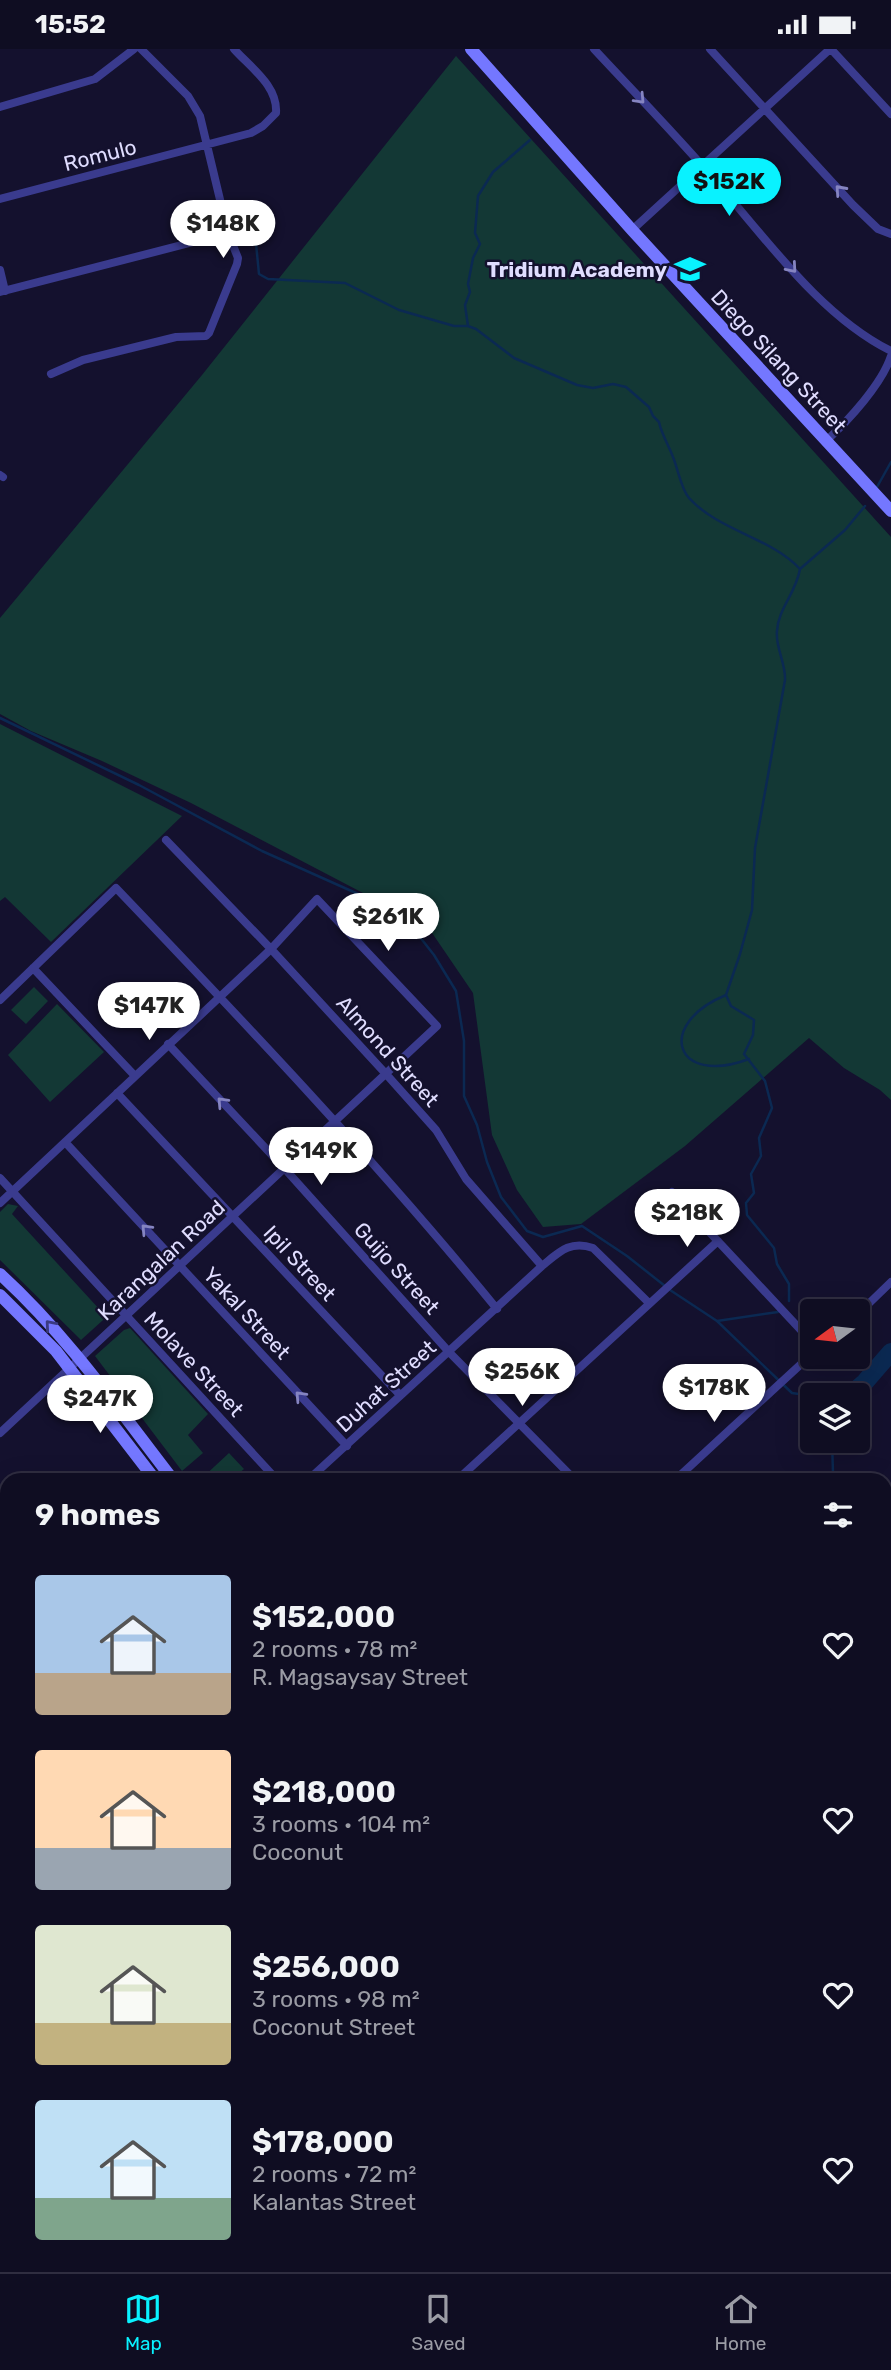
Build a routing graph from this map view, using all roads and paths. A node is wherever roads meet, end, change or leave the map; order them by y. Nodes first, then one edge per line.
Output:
1 (134, 49) edge
2 (141, 49) edge
3 (234, 49) edge
4 (471, 49) edge
5 (594, 49) edge
6 (710, 49) edge
7 (830, 49) edge
8 (0, 107) edge
9 (765, 109) junction
10 (891, 114) edge
11 (208, 145) junction
12 (701, 164) junction
13 (0, 199) edge
14 (632, 230) junction
15 (228, 233) junction
16 (891, 234) edge
17 (0, 270) edge
18 (3, 292) edge
19 (891, 351) edge
20 (891, 356) edge
21 (51, 374) dead end
22 (826, 441) junction
23 (891, 511) edge
24 (166, 840) dead end
25 (271, 949) junction
26 (33, 968) junction
27 (219, 996) junction
28 (0, 1000) edge
29 (168, 1044) junction
30 (386, 1074) junction
31 (135, 1076) junction
32 (117, 1093) junction
33 (336, 1121) junction
34 (65, 1142) junction
35 (285, 1169) junction
36 (0, 1178) edge
37 (12, 1191) junction
38 (672, 1192) dead end
39 (0, 1203) edge
40 (233, 1216) junction
41 (718, 1241) junction
42 (180, 1266) junction
43 (542, 1266) junction
44 (0, 1275) edge
45 (891, 1282) edge
46 (0, 1295) edge
47 (870, 1302) edge
48 (649, 1303) junction
49 (497, 1309) junction
50 (126, 1317) junction
51 (800, 1329) edge
52 (449, 1352) junction
53 (80, 1360) junction
54 (800, 1365) edge
55 (70, 1369) junction
56 (400, 1395) junction
57 (517, 1423) junction
58 (0, 1433) edge
59 (347, 1446) junction
60 (150, 1473) edge
61 (168, 1473) edge
62 (271, 1473) edge
63 (316, 1473) edge
64 (464, 1473) edge
65 (568, 1473) edge
66 (683, 1473) edge

1 - 8 street
2 - 11 street
3 - 11 street, Romulo
4 - 14 street, Diego Silang Street
5 -> 12 street
6 - 9 street
7 - 9 street
7 - 10 street
9 - 12 street
16 -> 9 street
11 - 13 street, Romulo
11 - 15 street
12 - 14 street
12 -> 19 street
14 - 22 street, Diego Silang Street
15 - 18 street
15 - 21 street
17 - 18 street
20 - 22 street
22 - 23 street, Diego Silang Street
24 - 25 street, Almond Street
25 - 27 street
25 - 30 street, Almond Street
25 - 30 street, Karangalan Road
26 - 27 street
26 - 28 street
26 - 31 street
27 - 29 street
27 - 33 street
29 - 31 street
35 -> 29 street, Guijo Street
30 - 33 street, Karangalan Road
30 - 43 street, Almond Street
31 - 32 street
32 - 34 street
32 - 40 street, Ipil Street
33 - 35 street, Karangalan Road
33 - 49 street
34 - 37 street
42 -> 34 street, Yakal Street
35 - 40 street, Karangalan Road
35 - 52 street, Guijo Street
36 - 37 street, Molave Street
37 - 39 street
37 - 50 street, Molave Street
38 - 41 street
40 - 42 street, Karangalan Road
40 - 56 street, Ipil Street
41 - 48 street
41 - 51 street
42 - 50 street, Karangalan Road
59 -> 42 street, Yakal Street
43 - 48 street, Duhat Street
43 - 49 street, Duhat Street
53 -> 44 street
45 - 47 street
46 - 55 street
48 - 57 street
49 - 52 street, Duhat Street
50 - 53 street, Karangalan Road
50 - 62 street, Molave Street
52 - 56 street, Duhat Street
52 - 57 street, Guijo Street
53 - 55 street, Karangalan Road
53 - 61 street
54 - 66 street
55 - 58 street, Karangalan Road
55 - 60 street
56 - 59 street, Duhat Street
57 - 64 street
57 - 65 street, Guijo Street
59 - 63 street, Duhat Street

